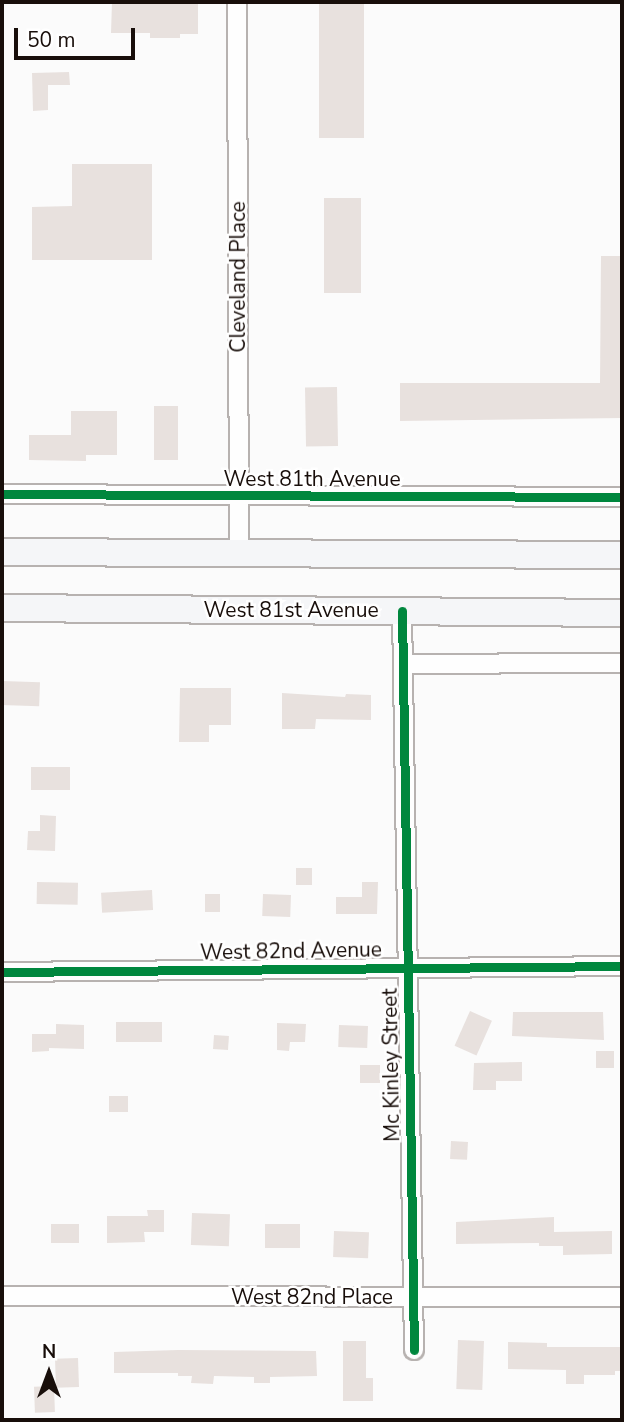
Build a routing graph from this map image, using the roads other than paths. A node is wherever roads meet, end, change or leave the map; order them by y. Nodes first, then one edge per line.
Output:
1 (237, 2) edge
2 (2, 494) edge
3 (238, 496) junction
4 (622, 497) edge
5 (2, 552) edge
6 (239, 553) junction
7 (622, 555) edge
8 (2, 608) edge
9 (402, 611) junction
10 (622, 613) edge
11 (622, 663) edge
12 (404, 664) junction
13 (406, 966) junction
14 (622, 967) edge
15 (2, 972) edge
16 (2, 1296) edge
17 (415, 1297) junction
18 (622, 1297) edge
19 (414, 1350) dead end

1 - 3 street, Cleveland Place
2 - 3 street, West 81th Avenue
3 - 4 street, West 81th Avenue
3 - 6 street, Cleveland Place
5 - 6 main road
6 - 7 main road
8 - 9 main road, West 81st Avenue
9 - 10 main road, West 81st Avenue
9 - 12 street, Mc Kinley Street
11 - 12 street
12 - 13 street, Mc Kinley Street
13 - 14 street, West 82nd Avenue
13 - 15 street, West 82nd Avenue
13 - 17 street, Mc Kinley Street
16 - 17 street, West 82nd Place
17 - 18 street, West 82nd Place
17 - 19 street, Mc Kinley Street

